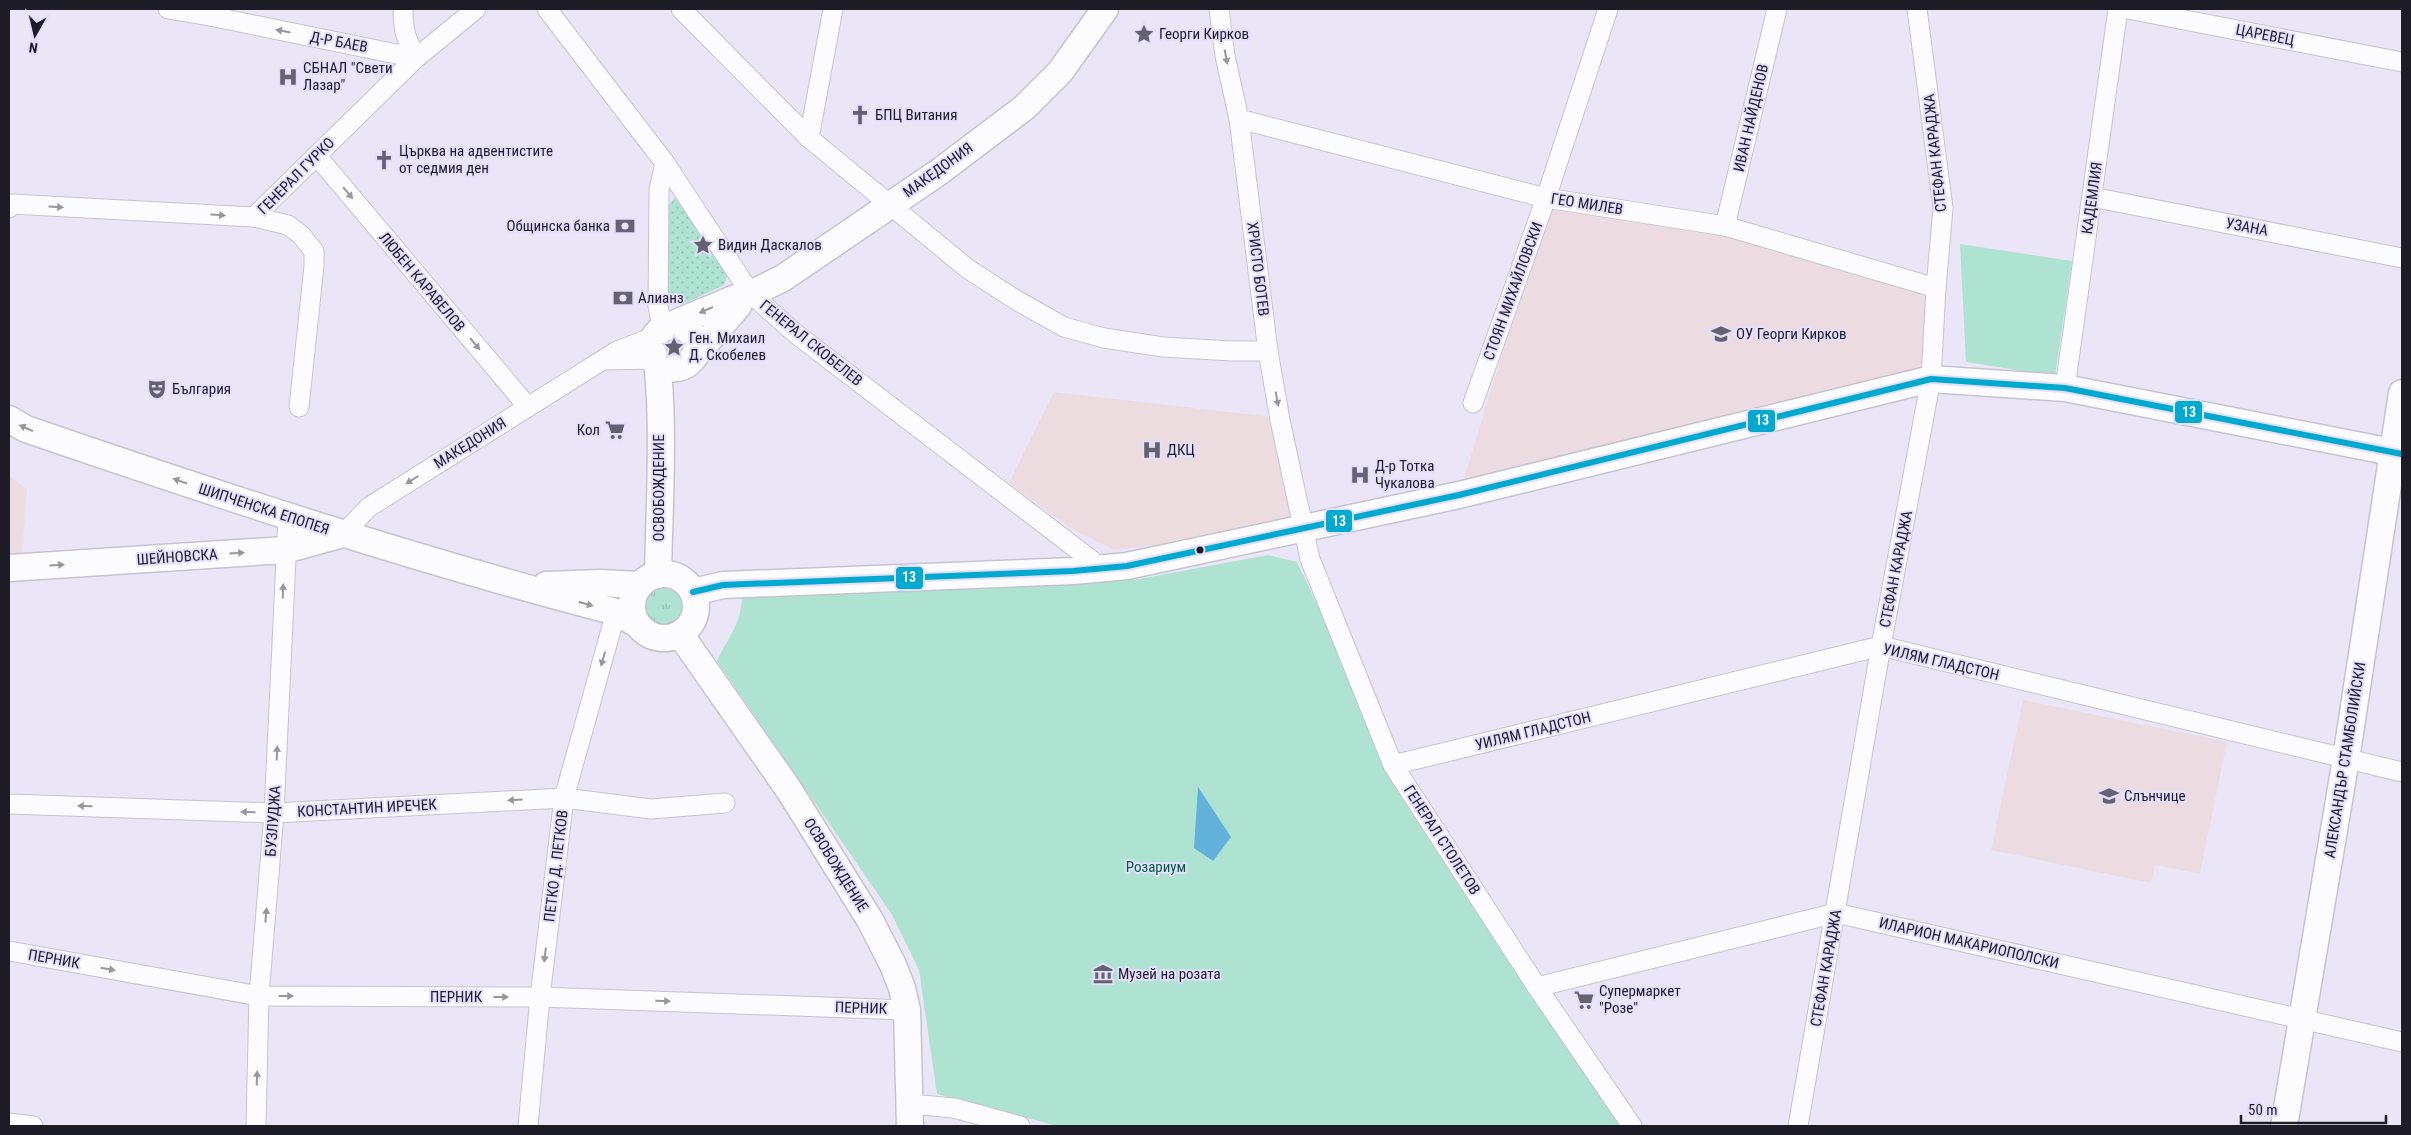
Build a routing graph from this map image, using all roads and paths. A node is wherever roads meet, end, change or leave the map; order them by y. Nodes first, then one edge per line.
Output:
1 (168, 9) edge
2 (403, 9) edge
3 (476, 9) edge
4 (547, 9) edge
5 (681, 9) edge
6 (833, 9) edge
7 (1105, 9) edge
8 (1219, 9) edge
9 (1608, 9) edge
10 (1777, 9) edge
11 (1917, 9) edge
12 (2118, 9) edge
13 (2128, 9) edge
14 (210, 12) edge
15 (416, 58) junction
16 (2402, 62) edge
17 (1239, 119) junction
18 (809, 138) junction
19 (317, 156) junction
20 (665, 164) junction
21 (2092, 197) junction
22 (1546, 198) junction
23 (888, 205) junction
24 (9, 208) edge
25 (254, 217) junction
26 (1725, 226) junction
27 (2402, 258) edge
28 (1936, 288) junction
29 (746, 296) junction
30 (660, 342) junction
31 (1268, 351) junction
32 (688, 363) junction
33 (1931, 379) junction
34 (2065, 388) junction
35 (2402, 393) edge
36 (660, 401) junction
37 (1473, 403) dead end
38 (299, 407) dead end
39 (528, 407) junction
40 (9, 419) edge
41 (2398, 452) edge
42 (288, 516) junction
43 (1303, 529) junction
44 (343, 534) junction
45 (285, 550) junction
46 (9, 568) edge
47 (1103, 569) junction
48 (649, 580) junction
49 (522, 586) junction
50 (693, 592) junction
51 (627, 618) junction
52 (680, 634) junction
53 (1881, 646) junction
54 (2346, 759) junction
55 (1394, 765) junction
56 (2402, 772) edge
57 (564, 798) junction
58 (725, 803) dead end
59 (9, 804) edge
60 (274, 813) junction
61 (1836, 913) junction
62 (9, 951) edge
63 (1537, 987) junction
64 (259, 996) junction
65 (540, 997) junction
66 (907, 1010) junction
67 (2302, 1018) junction
68 (2402, 1042) edge
69 (910, 1115) edge
70 (9, 1123) edge
71 (33, 1126) edge
72 (256, 1126) edge
73 (528, 1126) edge
74 (1020, 1126) edge
75 (1632, 1126) edge
76 (1801, 1126) edge
77 (2284, 1126) edge

1 - 14 street, Д-Р БАЕВ
2 - 15 street
3 - 15 street, ГЕНЕРАЛ ГУРКО
4 - 20 street, ГЕНЕРАЛ СКОБЕЛЕВ
5 - 18 street
6 - 18 street
7 - 23 main road, МАКЕДОНИЯ
8 -> 17 street, ХРИСТО БОТЕВ
9 - 22 street, СТОЯН МИХАЙЛОВСКИ
10 - 26 street, ИВАН НАЙДЕНОВ
11 - 28 street, СТЕФАН КАРАДЖА
12 - 21 street, КАДЕМЛИЯ
13 - 16 street, ЦАРЕВЕЦ
15 -> 14 street, Д-Р БАЕВ
15 - 19 street, ГЕНЕРАЛ ГУРКО
17 - 22 street, ГЕО МИЛЕВ
17 - 31 street, ХРИСТО БОТЕВ
18 - 23 street
19 - 25 street, ГЕНЕРАЛ ГУРКО
19 -> 39 street, ЛЮБЕН КАРАВЕЛОВ
20 - 29 street, ГЕНЕРАЛ СКОБЕЛЕВ
20 - 30 street
21 - 27 street, УЗАНА
21 - 34 street, КАДЕМЛИЯ
22 - 26 street, ГЕО МИЛЕВ
22 - 37 street, СТОЯН МИХАЙЛОВСКИ
23 - 29 main road, МАКЕДОНИЯ
23 - 31 street
24 -> 25 street, ГЕНЕРАЛ ГУРКО
25 - 38 street
26 - 28 street, ГЕО МИЛЕВ
28 - 33 street, СТЕФАН КАРАДЖА
29 -> 30 main road, МАКЕДОНИЯ
29 - 32 main road, МАКЕДОНИЯ
29 - 47 street, ГЕНЕРАЛ СКОБЕЛЕВ
30 - 32 main road
30 - 32 main road
30 - 36 main road, ОСВОБОЖДЕНИЕ
30 - 39 street, МАКЕДОНИЯ
31 -> 43 street, ХРИСТО БОТЕВ
32 - 36 main road
33 - 34 main road
33 - 43 main road
33 - 53 street, СТЕФАН КАРАДЖА
34 - 41 main road
35 - 41 main road, АЛЕКСАНДЪР СТАМБОЛИЙСКИ
36 - 48 main road, ОСВОБОЖДЕНИЕ
39 -> 44 street, МАКЕДОНИЯ
42 -> 40 main road, ШИПЧЕНСКА ЕПОПЕЯ
41 - 54 main road, АЛЕКСАНДЪР СТАМБОЛИЙСКИ
42 - 44 main road, ШИПЧЕНСКА ЕПОПЕЯ
42 - 45 street, БУЗЛУДЖА
43 - 47 main road
43 - 55 street, ГЕНЕРАЛ СТОЛЕТОВ
44 - 45 main road, ШЕЙНОВСКА
44 - 49 main road, ШИПЧЕНСКА ЕПОПЕЯ
46 -> 45 main road, ШЕЙНОВСКА
60 -> 45 street, БУЗЛУДЖА
47 - 50 main road
48 - 49 main road, ШИПЧЕНСКА ЕПОПЕЯ
48 - 50 main road
48 - 51 main road
49 -> 51 main road, ШИПЧЕНСКА ЕПОПЕЯ
50 - 52 main road
51 - 52 main road
51 -> 57 street, ПЕТКО Д. ПЕТКОВ
52 - 66 main road, ОСВОБОЖДЕНИЕ
53 - 54 street, УИЛЯМ ГЛАДСТОН
53 - 55 street, УИЛЯМ ГЛАДСТОН
53 - 61 street, СТЕФАН КАРАДЖА
54 - 56 street, УИЛЯМ ГЛАДСТОН
54 - 67 main road, АЛЕКСАНДЪР СТАМБОЛИЙСКИ
55 - 63 street, ГЕНЕРАЛ СТОЛЕТОВ
57 - 58 street, КОНСТАНТИН ИРЕЧЕК
57 -> 60 street, КОНСТАНТИН ИРЕЧЕК
57 -> 65 street, ПЕТКО Д. ПЕТКОВ
60 -> 59 street, КОНСТАНТИН ИРЕЧЕК
64 -> 60 street, БУЗЛУДЖА
61 - 63 street, ИЛАРИОН МАКАРИОПОЛСКИ
61 - 67 street, ИЛАРИОН МАКАРИОПОЛСКИ
61 - 76 street, СТЕФАН КАРАДЖА
62 -> 64 street, ПЕРНИК
63 - 75 street, ГЕНЕРАЛ СТОЛЕТОВ
64 -> 65 street, ПЕРНИК
72 -> 64 street, БУЗЛУДЖА
65 -> 66 street, ПЕРНИК
65 - 73 street, ПЕТКО Д. ПЕТКОВ
66 - 69 main road, ОСВОБОЖДЕНИЕ
67 - 68 street, ИЛАРИОН МАКАРИОПОЛСКИ
67 - 77 main road, АЛЕКСАНДЪР СТАМБОЛИЙСКИ
69 - 74 street
70 - 71 street

